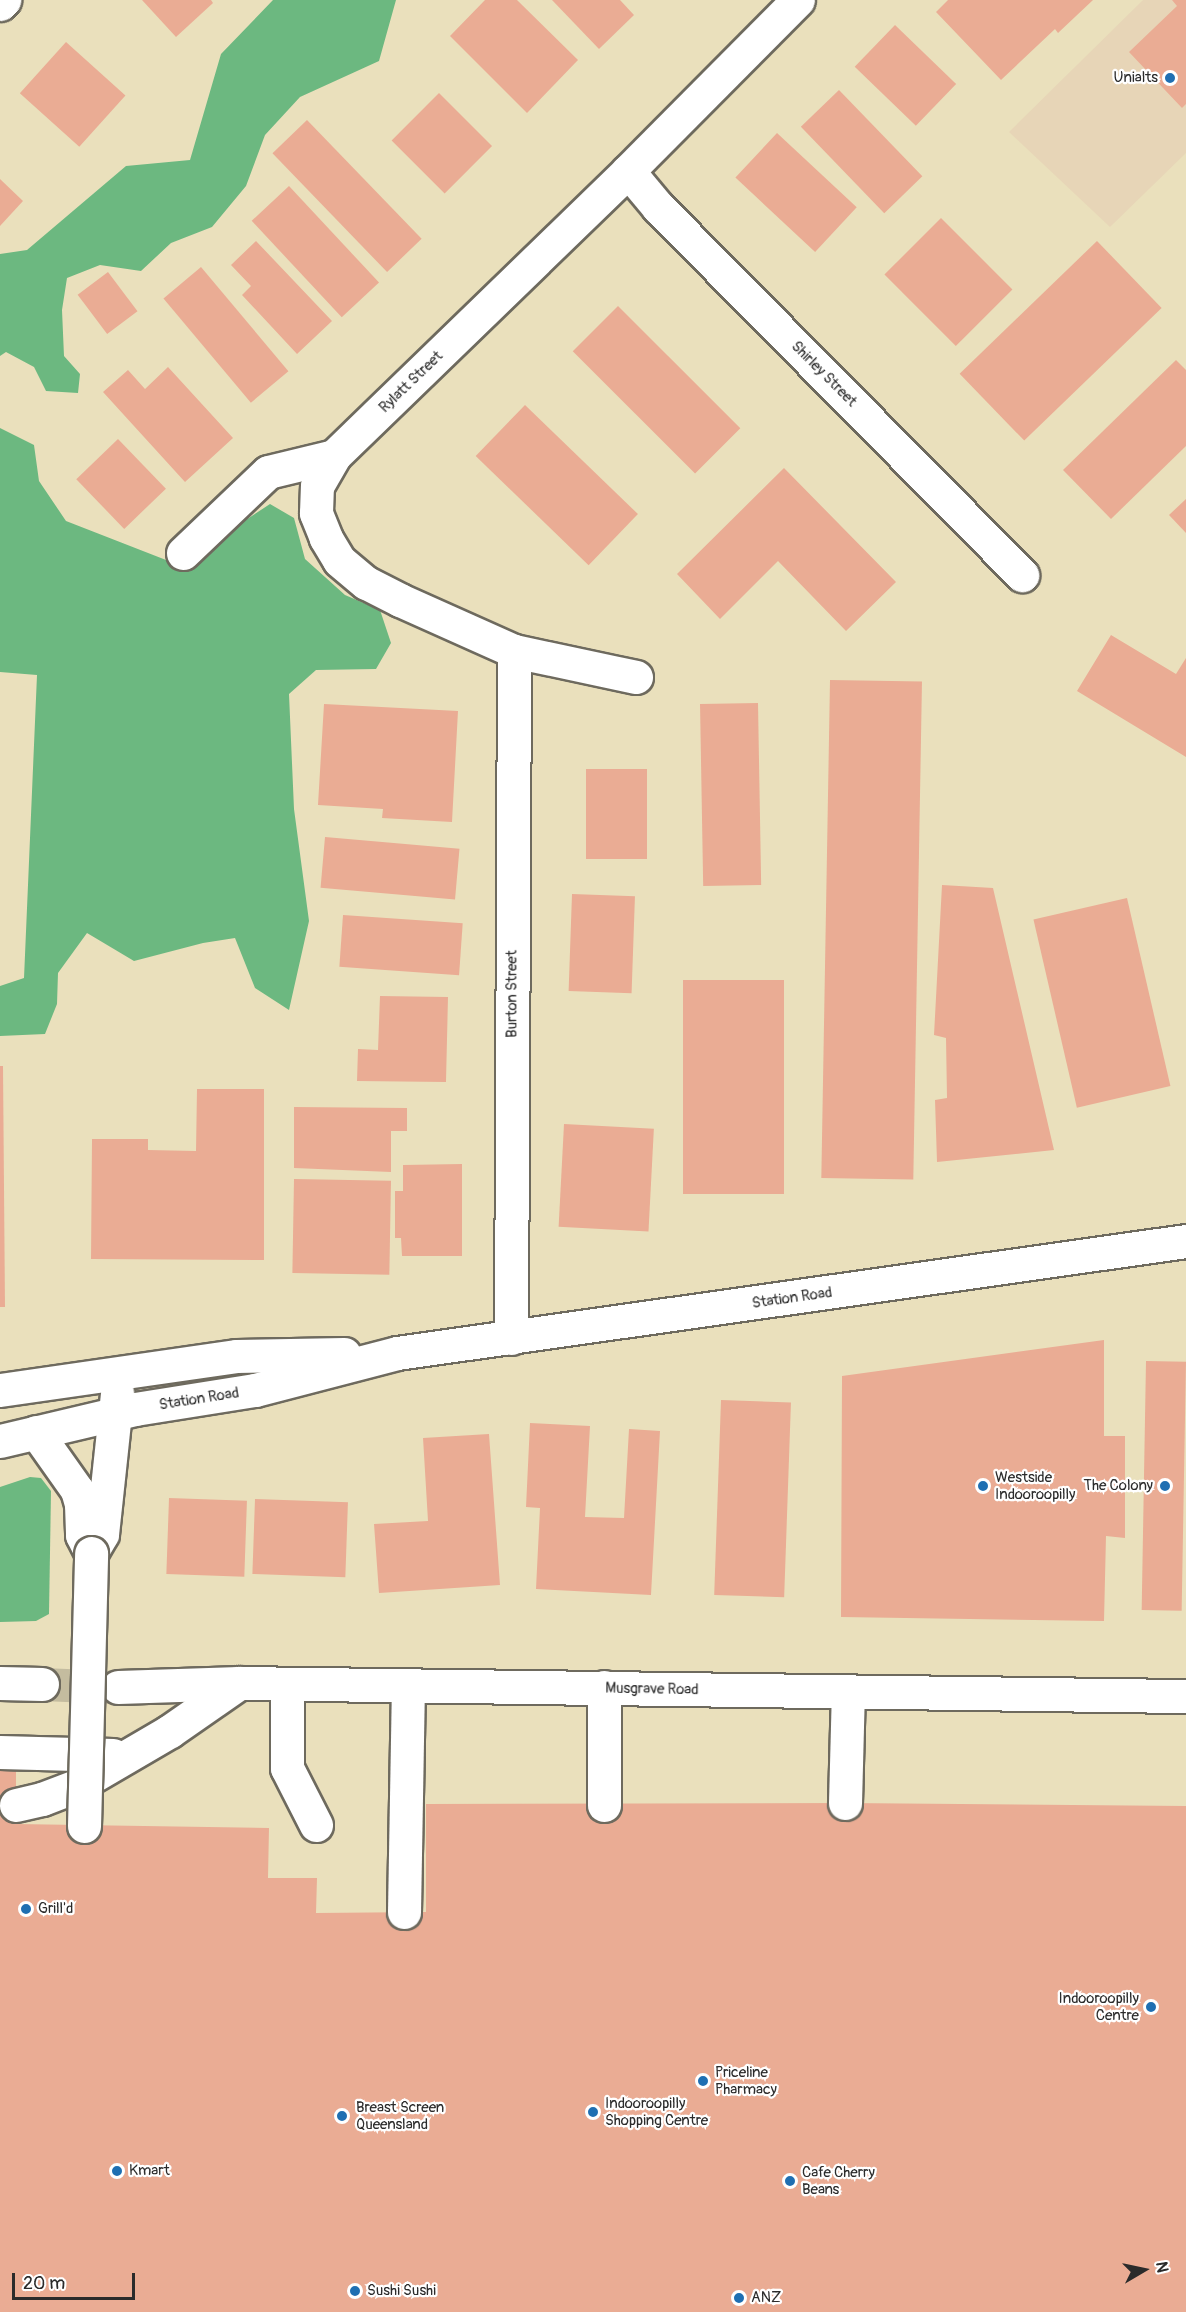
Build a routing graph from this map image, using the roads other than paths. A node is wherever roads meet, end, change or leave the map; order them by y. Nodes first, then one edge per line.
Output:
1 (4, 0) edge
2 (798, 0) edge
3 (0, 4) edge
4 (628, 171) junction
5 (334, 456) junction
6 (183, 553) dead end
7 (1022, 575) dead end
8 (514, 651) junction
9 (636, 677) dead end
10 (1186, 1241) edge
11 (510, 1338) junction
12 (397, 1353) junction
13 (120, 1371) junction
14 (0, 1390) edge
15 (114, 1413) junction
16 (36, 1432) junction
17 (0, 1441) edge
18 (92, 1511) junction
19 (0, 1683) edge
20 (239, 1683) junction
21 (42, 1684) tunnel mouth
22 (287, 1684) junction
23 (118, 1687) tunnel mouth
24 (408, 1687) junction
25 (604, 1687) junction
26 (848, 1692) junction
27 (1186, 1696) edge
28 (0, 1752) edge
29 (127, 1756) junction
30 (845, 1803) dead end
31 (16, 1805) dead end
32 (604, 1805) dead end
33 (316, 1825) dead end
34 (84, 1826) dead end
35 (404, 1912) dead end

1 - 3 street
2 - 4 street, Rylatt Street
4 - 5 street, Rylatt Street
4 - 7 street, Shirley Street
5 - 6 street
5 - 8 street, Rylatt Street
8 - 9 street, Rylatt Street
8 - 11 street, Burton Street
10 - 11 street, Station Road
11 - 12 street, Station Road
12 - 13 street, Station Road
12 - 15 street, Station Road
13 - 14 street, Station Road
13 - 15 street
15 - 16 street, Station Road
15 - 18 street
16 - 17 street, Station Road
16 - 18 street
18 - 34 street, bridge
19 - 21 street
20 - 22 street, Musgrave Road
20 - 23 street, Musgrave Road
20 - 29 street
22 - 24 street, Musgrave Road
22 - 33 street
24 - 25 street, Musgrave Road
24 - 35 street
25 - 26 street, Musgrave Road
25 - 32 street
26 - 27 street, Musgrave Road
26 - 30 street
28 - 29 street
29 - 31 street

